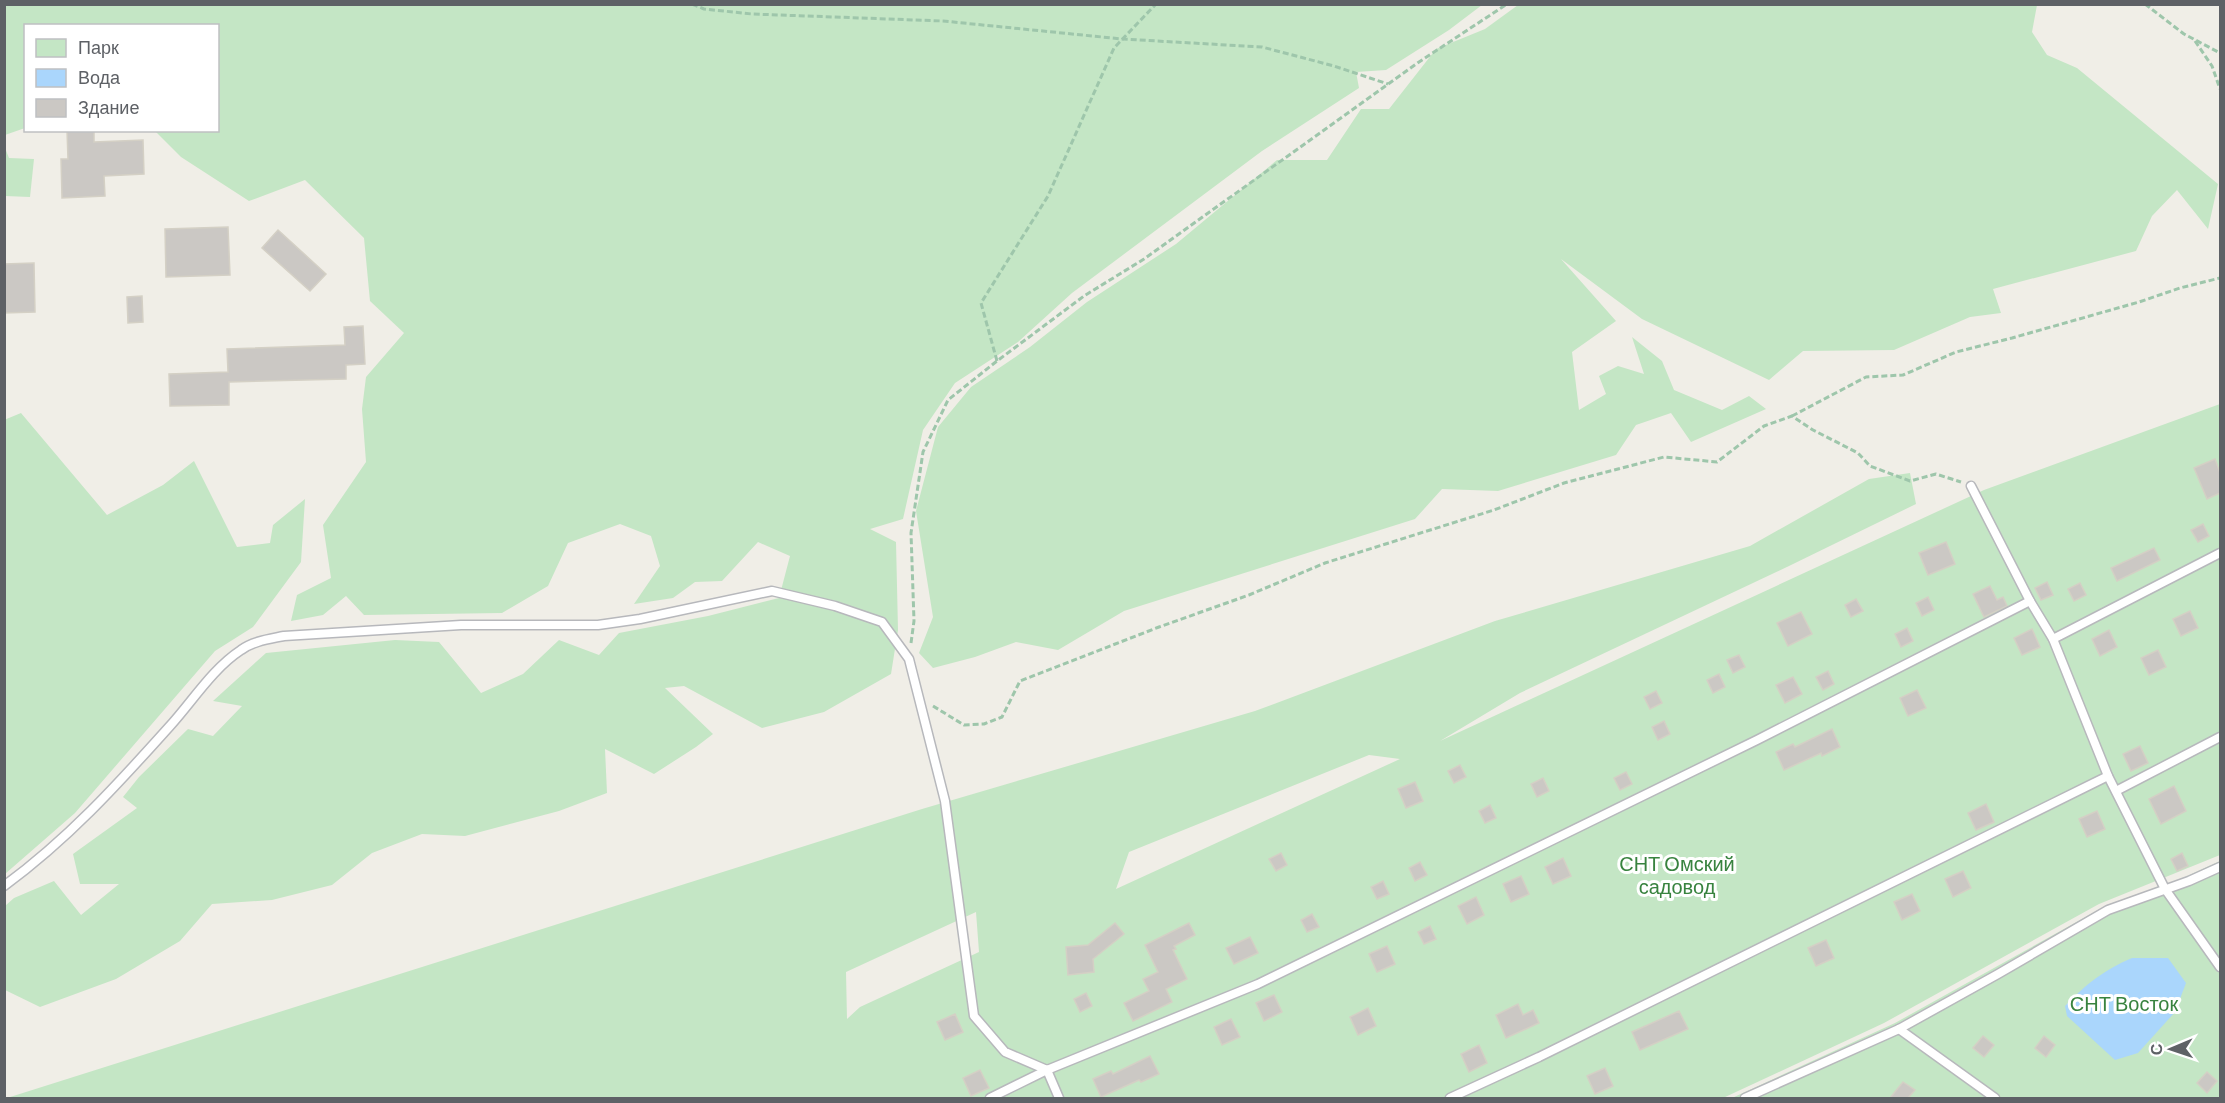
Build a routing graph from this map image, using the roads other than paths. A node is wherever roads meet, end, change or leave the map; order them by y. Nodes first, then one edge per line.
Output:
1 (1971, 486) road end
2 (2220, 553) edge
3 (2030, 601) junction
4 (2053, 639) junction
5 (2220, 737) edge
6 (2108, 776) junction
7 (2116, 791) junction
8 (2220, 867) edge
9 (4, 886) edge
10 (2166, 889) junction
11 (2220, 967) edge
12 (1899, 1029) junction
13 (1047, 1070) junction
14 (990, 1098) edge
15 (1059, 1098) edge
16 (1450, 1098) edge
17 (1745, 1098) edge
18 (1995, 1098) edge

1 - 3 lane
2 - 4 lane
3 - 4 lane
3 - 13 lane
4 - 6 lane
5 - 7 lane
6 - 7 lane
6 - 16 lane
7 - 10 lane
8 - 10 lane
9 - 13 lane
10 - 11 lane
10 - 12 lane
12 - 17 lane
12 - 18 lane
13 - 14 lane
13 - 15 lane

